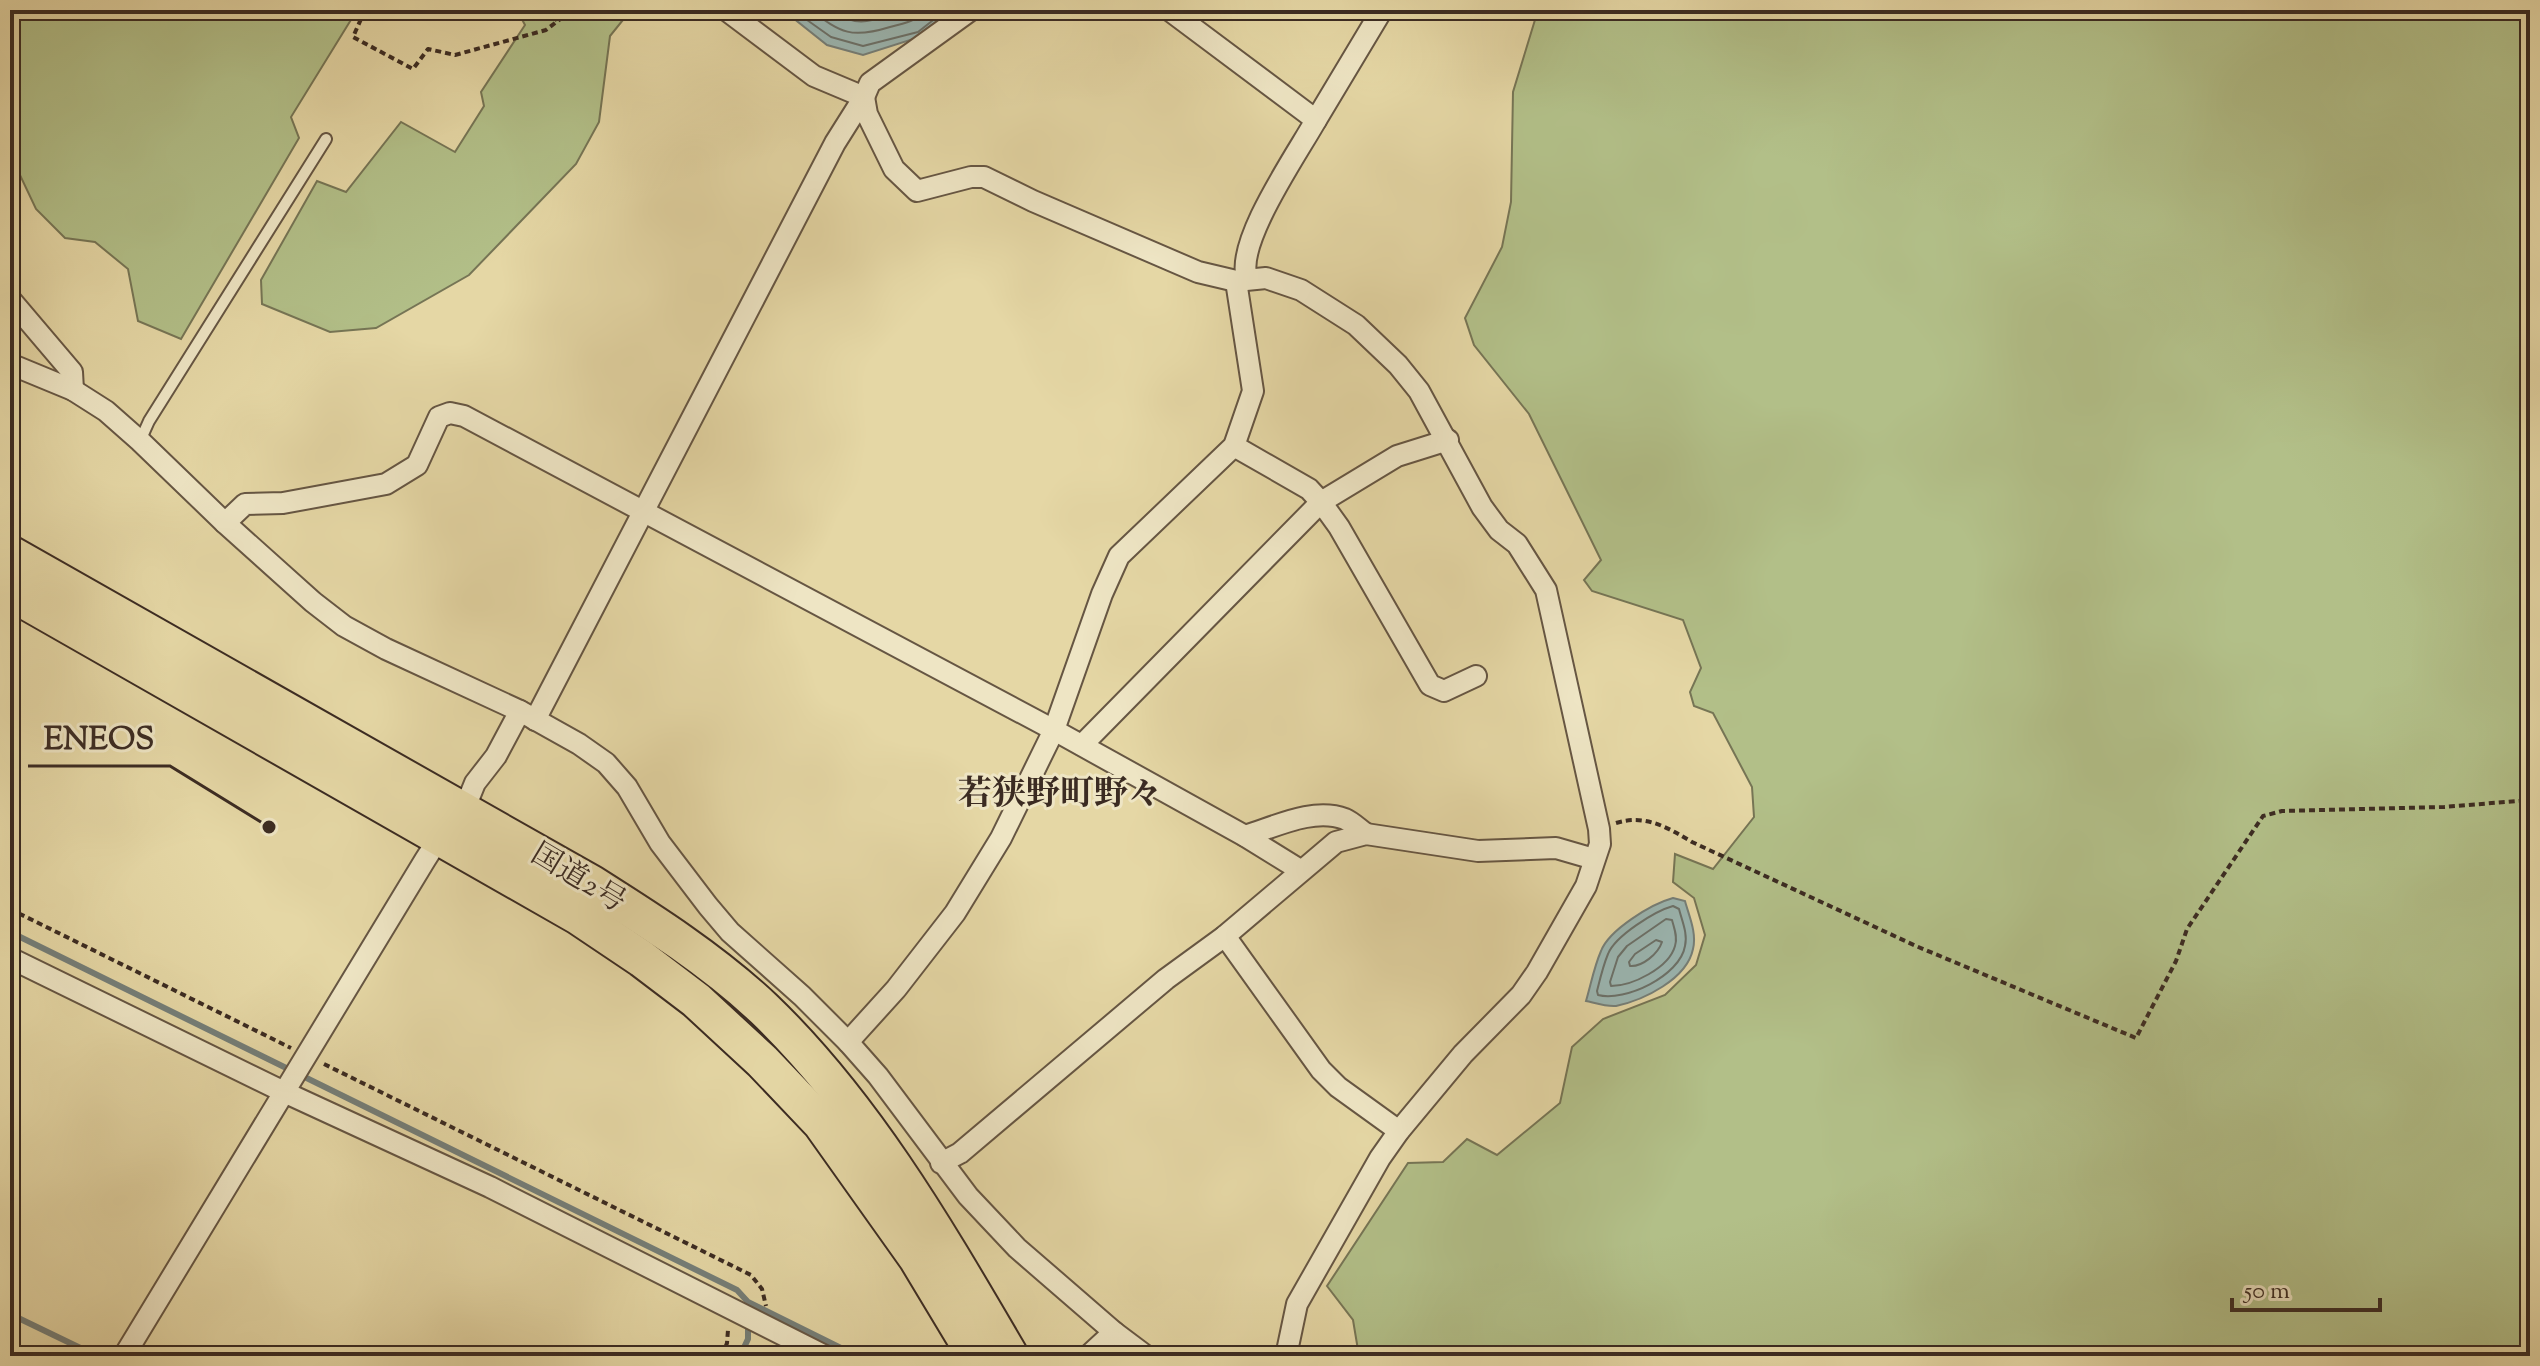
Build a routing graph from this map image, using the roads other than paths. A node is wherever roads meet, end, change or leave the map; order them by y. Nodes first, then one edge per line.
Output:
1 (726, 10) edge
2 (971, 10) edge
3 (1169, 10) edge
4 (1382, 10) edge
5 (864, 97) junction
6 (1316, 120) junction
7 (326, 139) dead end
8 (1242, 280) junction
9 (10, 299) edge
10 (10, 364) edge
11 (73, 390) junction
12 (1448, 440) junction
13 (140, 441) junction
14 (1234, 446) junction
15 (1321, 502) junction
16 (644, 513) junction
17 (225, 523) junction
18 (10, 554) edge
19 (10, 592) edge
20 (1476, 676) dead end
21 (528, 716) junction
22 (1054, 730) junction
23 (1082, 745) junction
24 (464, 810) junction
25 (1366, 834) junction
26 (1245, 836) junction
27 (439, 838) junction
28 (1594, 859) junction
29 (1300, 870) junction
30 (1225, 936) junction
31 (10, 958) edge
32 (848, 1042) junction
33 (287, 1087) junction
34 (1399, 1131) junction
35 (941, 1163) junction
36 (1114, 1332) junction
37 (124, 1356) edge
38 (825, 1356) edge
39 (976, 1356) edge
40 (1010, 1356) edge
41 (1088, 1356) edge
42 (1146, 1356) edge
43 (1286, 1356) edge

1 - 5 street
2 - 5 street
3 - 6 street
4 - 6 street
5 - 8 street
5 - 16 street
6 - 8 street
7 - 13 lane
8 - 12 street
8 - 14 street
9 - 11 street
10 - 11 street
11 - 13 street
12 - 15 street
12 - 28 street
13 - 17 street
14 - 15 street
14 - 22 street
15 - 20 street
15 - 23 street
16 - 17 street
16 - 21 street
16 - 22 street
17 - 21 street
18 - 24 highway, 国道2号
19 - 27 highway, 国道2号
21 - 24 street
21 - 32 street
22 - 23 street
22 - 32 street
23 - 26 street
24 - 27 street
24 - 40 highway, 国道2号
25 - 26 street
25 - 28 street
25 - 29 street
26 - 29 street
27 - 33 street
27 - 39 highway, 国道2号
28 - 34 street
29 - 30 street
30 - 34 street
30 - 35 street
31 - 33 street
32 - 35 street
33 - 37 street
33 - 38 street
34 - 43 street
35 - 36 street
36 - 41 street
36 - 42 street

